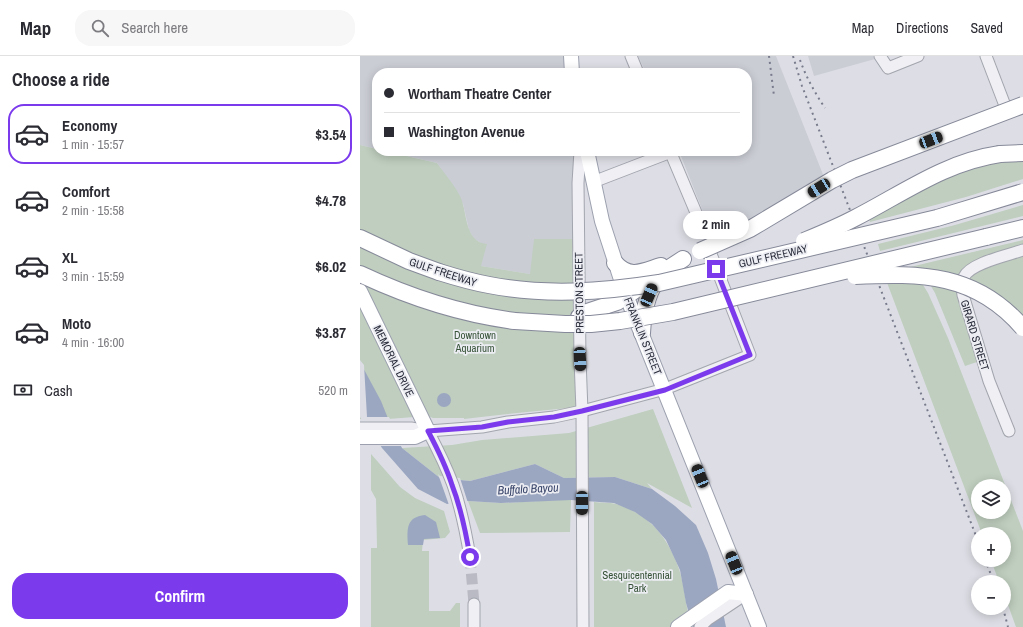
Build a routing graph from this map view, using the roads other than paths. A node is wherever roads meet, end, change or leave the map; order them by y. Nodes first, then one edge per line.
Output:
1 (571, 56) edge
2 (631, 56) edge
3 (880, 56) edge
4 (918, 56) edge
5 (986, 56) edge
6 (572, 68) edge
7 (636, 68) edge
8 (1004, 102) dead end
9 (1023, 105) edge
10 (1023, 153) edge
11 (580, 156) edge
12 (587, 156) edge
13 (658, 156) edge
14 (673, 156) edge
15 (593, 182) junction
16 (1023, 192) edge
17 (697, 215) dead end
18 (1023, 228) edge
19 (360, 238) edge
20 (1023, 250) edge
21 (706, 253) junction
22 (762, 258) junction
23 (677, 262) junction
24 (615, 263) junction
25 (360, 274) edge
26 (817, 277) junction
27 (360, 291) edge
28 (626, 295) junction
29 (579, 317) junction
30 (1023, 328) edge
31 (642, 334) junction
32 (665, 390) junction
33 (582, 411) junction
34 (360, 428) edge
35 (428, 431) junction
36 (1009, 431) dead end
37 (360, 437) edge
38 (470, 557) tunnel mouth
39 (746, 594) junction
40 (730, 598) junction
41 (474, 604) tunnel mouth
42 (474, 627) edge
43 (583, 627) edge
44 (678, 627) edge
45 (700, 627) edge
46 (759, 627) edge

1 - 6 main road
2 - 7 street
3 - 4 street
5 - 8 street
9 - 21 highway, bridge
10 - 22 highway, bridge
11 - 29 street, PRESTON STREET
12 - 15 main road, FRANKLIN STREET
13 - 15 street
14 - 17 street
15 - 24 main road, FRANKLIN STREET
16 - 22 highway, GULF FREEWAY, bridge
18 - 26 highway, bridge
19 - 22 highway, GULF FREEWAY, bridge
20 - 36 street, GIRARD STREET
21 - 23 highway
21 - 32 street
23 - 24 highway
23 - 28 highway
23 - 31 highway
24 - 28 main road, FRANKLIN STREET
25 - 26 highway, bridge
26 - 30 highway, bridge
27 - 35 main road, MEMORIAL DRIVE
28 - 29 highway
28 - 31 main road, FRANKLIN STREET
29 - 33 street, PRESTON STREET
31 - 32 main road, FRANKLIN STREET
32 - 33 street
32 - 39 main road, FRANKLIN STREET
33 - 35 street
33 - 43 street, PRESTON STREET
34 - 35 street
35 - 37 main road
35 - 38 street
39 - 40 main road
39 - 46 main road, FRANKLIN STREET
40 - 44 main road
40 - 45 street
41 - 42 street

